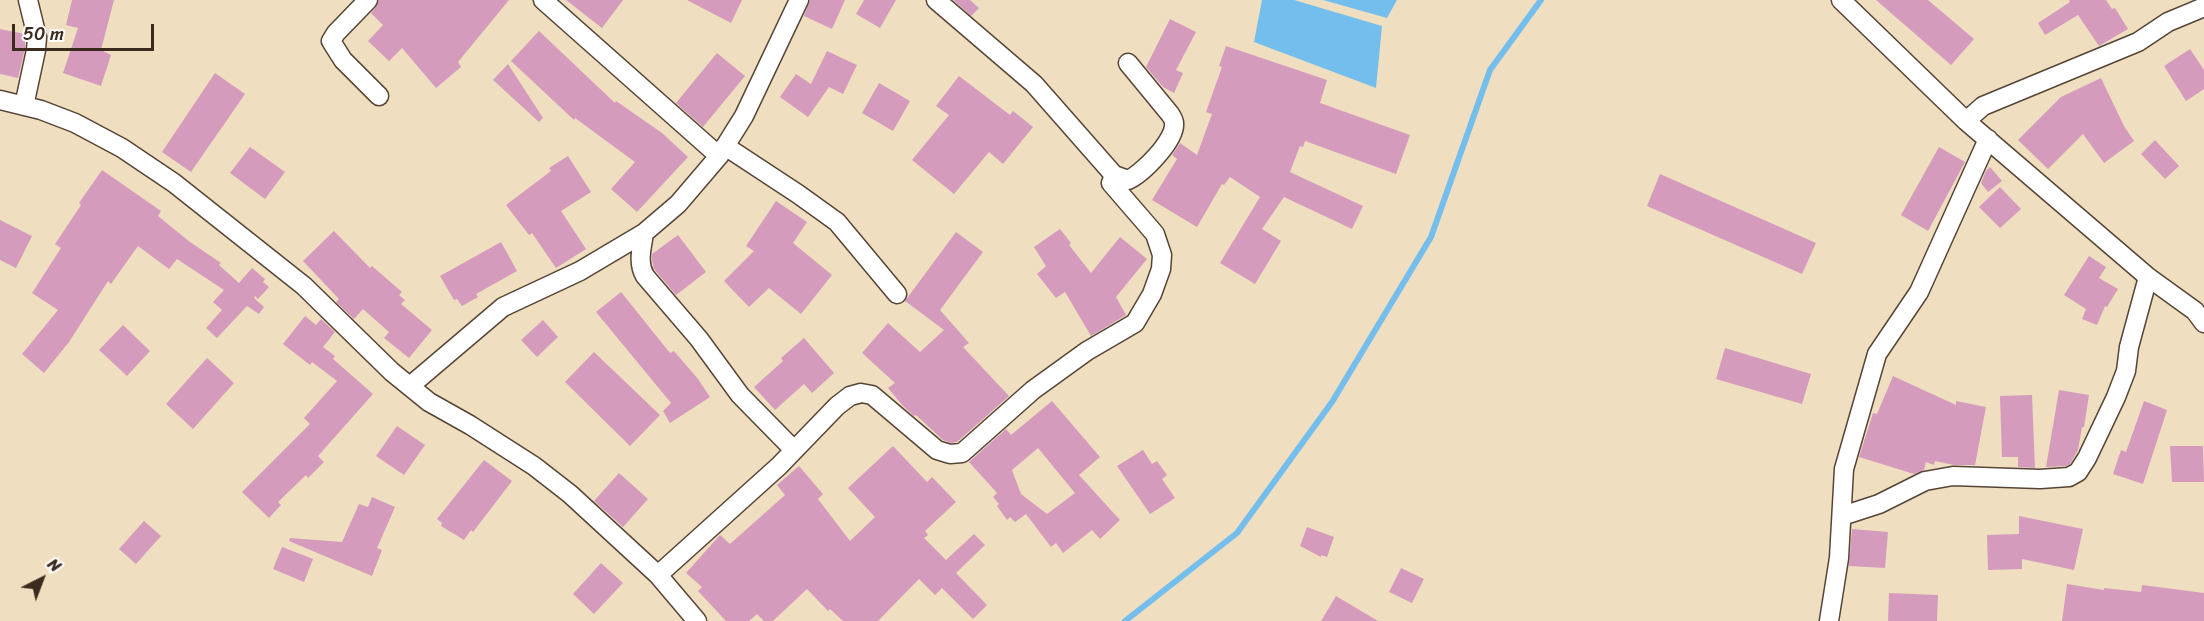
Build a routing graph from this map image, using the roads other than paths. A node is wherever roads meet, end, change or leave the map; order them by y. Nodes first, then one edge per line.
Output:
1 (28, 0) edge
2 (368, 0) edge
3 (799, 0) edge
4 (936, 0) edge
5 (1841, 0) edge
6 (548, 2) edge
7 (2204, 7) edge
8 (1128, 63) dead end
9 (379, 96) dead end
10 (0, 100) edge
11 (24, 106) junction
12 (1966, 120) junction
13 (1988, 139) junction
14 (722, 151) junction
15 (1114, 175) junction
16 (644, 232) junction
17 (2148, 277) junction
18 (897, 294) dead end
19 (2204, 323) edge
20 (410, 386) junction
21 (794, 450) junction
22 (1842, 516) junction
23 (658, 575) junction
24 (696, 621) edge
25 (1829, 621) edge

1 - 11 street
2 - 9 street
3 - 14 street
4 - 15 street
5 - 12 street
6 - 14 street
7 - 12 street
8 - 15 street
10 - 11 street
11 - 20 street
12 - 13 street
13 - 17 street
13 - 22 street
14 - 16 street
14 - 18 street
15 - 21 street
16 - 20 street
16 - 21 street
17 - 19 street
17 - 22 street
20 - 23 street
21 - 23 street
22 - 25 street
23 - 24 street

